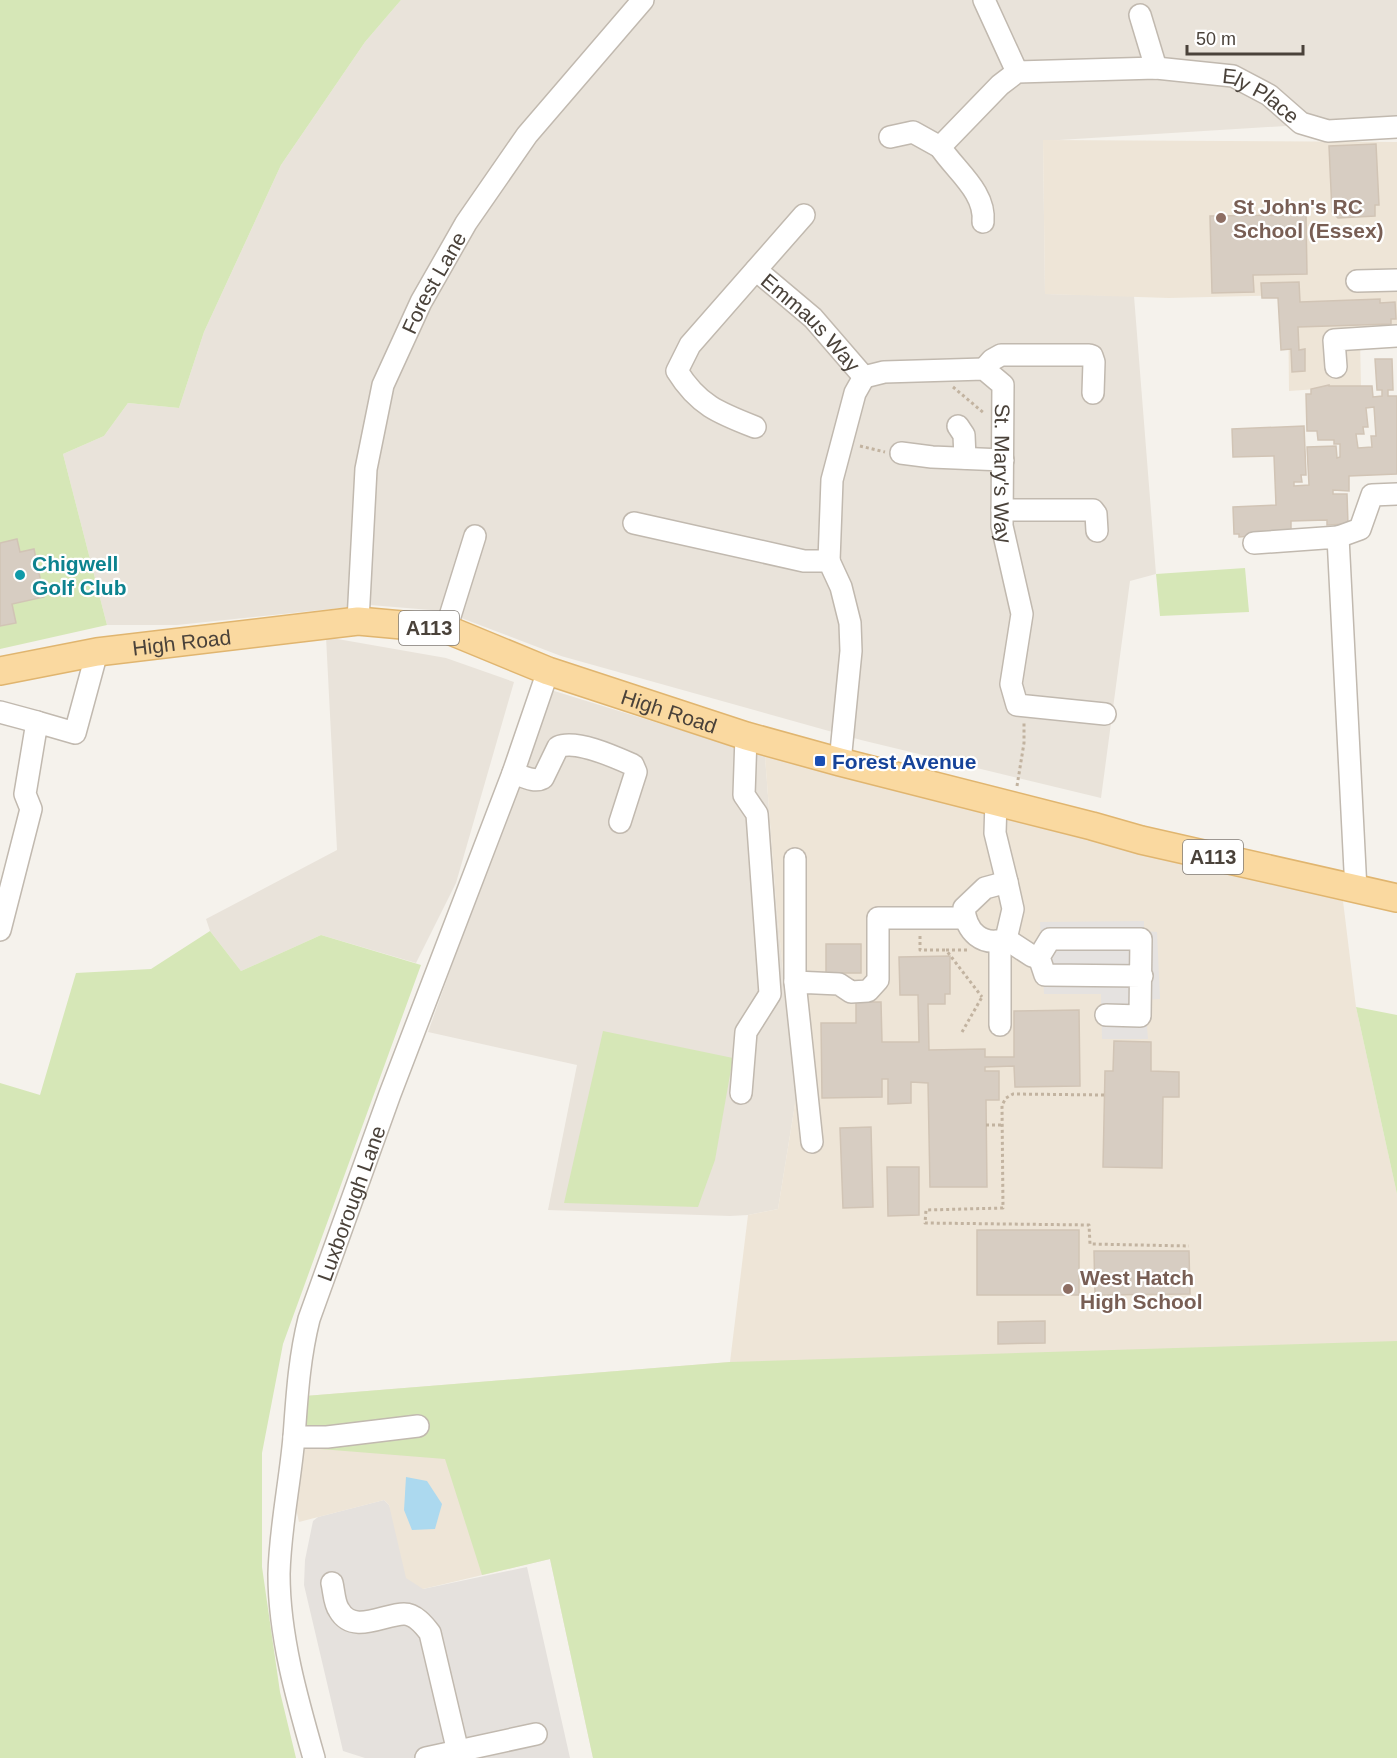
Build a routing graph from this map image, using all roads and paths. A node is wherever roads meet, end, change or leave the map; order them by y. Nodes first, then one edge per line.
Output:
1 (644, 0) edge
2 (984, 0) edge
3 (1140, 15) dead end
4 (1156, 68) junction
5 (1017, 72) junction
6 (1397, 127) edge
7 (890, 137) dead end
8 (940, 147) junction
9 (804, 215) dead end
10 (984, 222) dead end
11 (756, 270) junction
12 (1397, 280) edge
13 (1357, 281) dead end
14 (1397, 336) edge
15 (1336, 367) dead end
16 (984, 369) junction
17 (939, 371) junction
18 (864, 377) junction
19 (1093, 393) dead end
20 (1003, 417) junction
21 (958, 426) dead end
22 (755, 427) dead end
23 (842, 441) junction
24 (901, 453) joint
25 (965, 458) junction
26 (1003, 460) junction
27 (1397, 494) edge
28 (1002, 510) junction
29 (634, 523) dead end
30 (1097, 531) dead end
31 (475, 536) dead end
32 (1338, 537) junction
33 (1254, 543) dead end
34 (829, 561) junction
35 (358, 621) junction
36 (446, 629) junction
37 (97, 652) junction
38 (0, 671) edge
39 (548, 671) junction
40 (1017, 705) junction
41 (0, 712) edge
42 (1105, 714) dead end
43 (37, 723) junction
44 (746, 735) junction
45 (840, 762) junction
46 (513, 772) junction
47 (1005, 804) junction
48 (620, 822) dead end
49 (795, 860) dead end
50 (1007, 882) junction
51 (1346, 888) junction
52 (1397, 898) edge
53 (921, 918) junction
54 (965, 918) junction
55 (0, 930) edge
56 (1002, 943) junction
57 (946, 950) junction
58 (1039, 957) junction
59 (1142, 976) junction
60 (795, 982) junction
61 (1106, 1015) dead end
62 (1000, 1022) joint
63 (741, 1093) dead end
64 (1104, 1095) dead end
65 (986, 1125) dead end
66 (1003, 1125) junction
67 (812, 1142) dead end
68 (1189, 1246) dead end
69 (418, 1426) dead end
70 (294, 1437) junction
71 (332, 1583) dead end
72 (536, 1734) dead end
73 (458, 1752) junction
74 (314, 1758) edge
75 (426, 1758) edge

1 - 35 street, Forest Lane
2 - 5 street
3 - 4 street
4 - 5 street, Ely Place
4 - 6 street, Ely Place
5 - 8 street
7 - 8 street
8 - 10 street
9 - 11 street, Emmaus Way
11 - 18 street, Emmaus Way
11 - 22 street, Emmaus Way
12 - 13 street
14 - 15 street
16 - 17 street
16 - 19 street
16 - 20 street, St. Mary's Way
17 - 18 street
17 - 20 path
18 - 23 street
20 - 26 street, St. Mary's Way
21 - 25 street
23 - 24 path
23 - 34 street
24 - 25 street
25 - 26 street
26 - 28 street, St. Mary's Way
27 - 32 street
28 - 30 street
28 - 40 street, St. Mary's Way
29 - 34 street
31 - 36 street
32 - 33 street
32 - 51 street
34 - 45 street
35 - 36 main road, High Road / A113
35 - 37 main road, High Road / A113
36 - 39 main road, High Road / A113
37 - 38 main road, High Road / A113
37 - 43 street
39 - 44 main road, High Road / A113
39 - 46 street, Luxborough Lane
40 - 42 street
40 - 47 path
41 - 43 street
43 - 55 street
44 - 45 main road, High Road / A113
44 - 63 street
45 - 47 main road, High Road / A113
46 - 48 street
46 - 70 street, Luxborough Lane
47 - 50 street
47 - 51 main road, High Road / A113
49 - 60 street
50 - 54 street
50 - 56 street
51 - 52 main road, A113
53 - 54 street
53 - 57 path
53 - 60 street
54 - 56 street
56 - 57 path
56 - 58 street
56 - 62 street
57 - 62 path
58 - 59 street
58 - 59 street
59 - 61 street
60 - 67 street
64 - 66 path
65 - 66 path
66 - 68 path
69 - 70 street
70 - 74 street, Luxborough Lane
71 - 73 street
72 - 73 street
73 - 75 street

